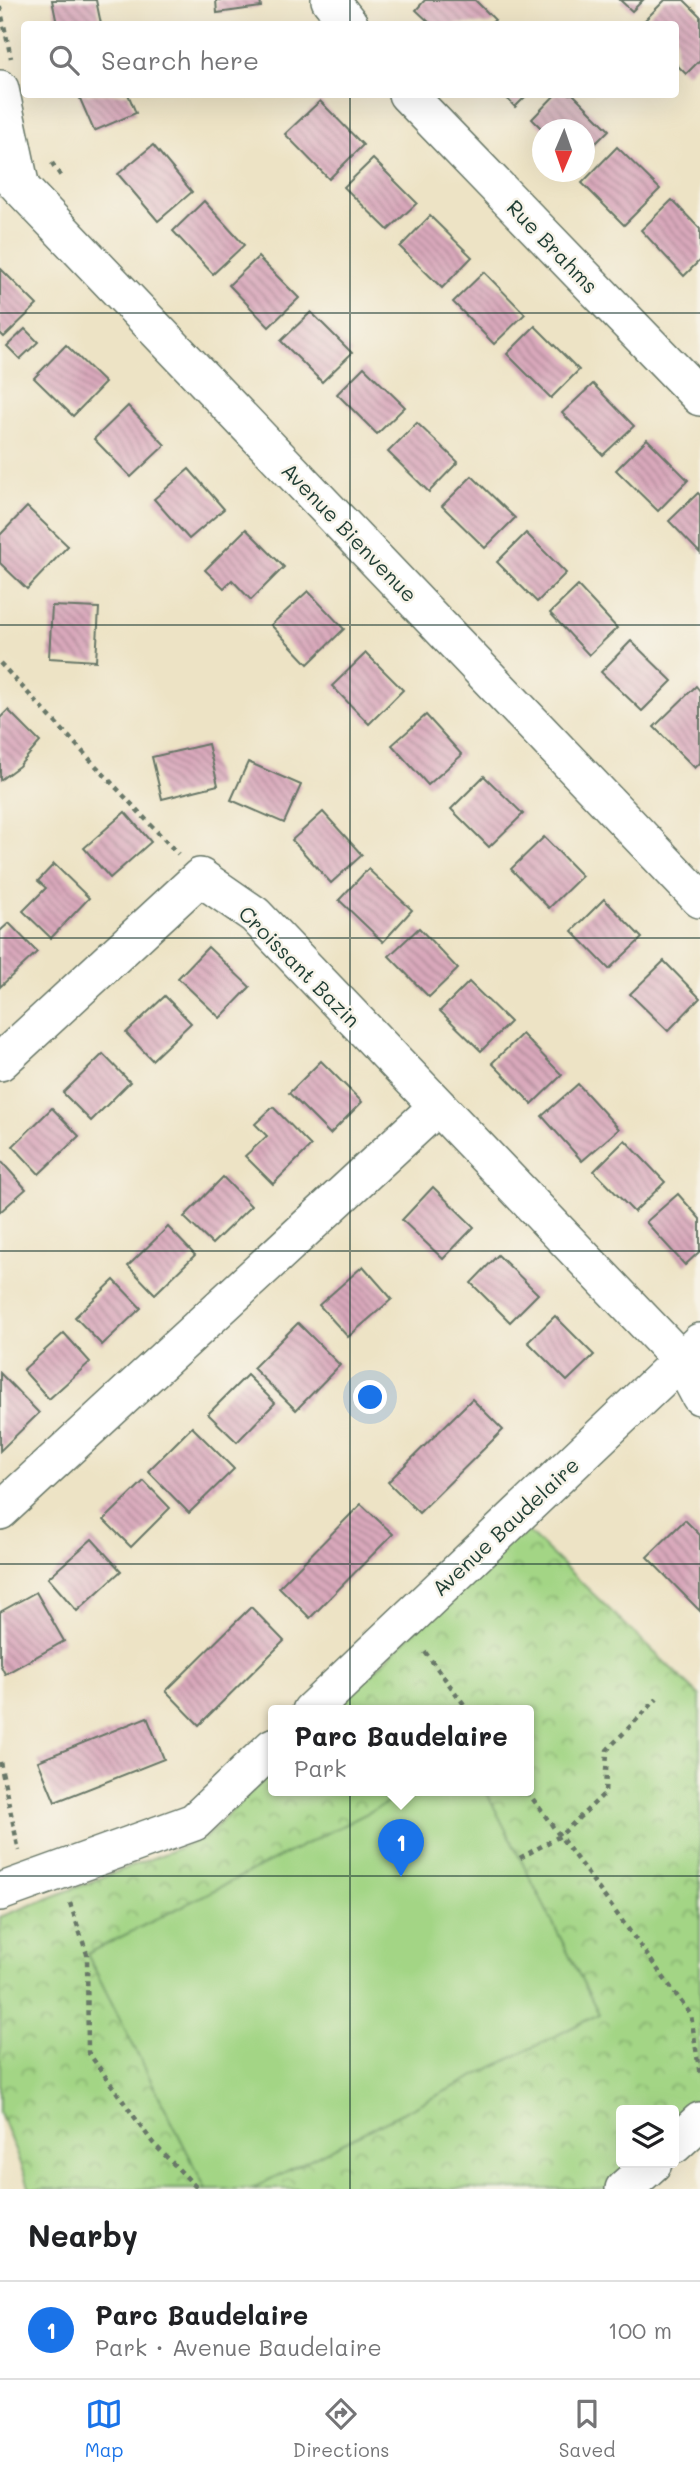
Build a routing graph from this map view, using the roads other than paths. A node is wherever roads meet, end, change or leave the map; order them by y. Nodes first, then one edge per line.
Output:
1 (330, 0) edge
2 (347, 21) edge
3 (0, 89) edge
4 (411, 98) edge
5 (11, 177) edge
6 (700, 397) edge
7 (700, 899) edge
8 (0, 1062) edge
9 (437, 1107) junction
10 (690, 1351) edge
11 (700, 1396) edge
12 (0, 1511) edge
13 (317, 1705) edge
14 (268, 1752) edge
15 (13, 1887) edge
16 (700, 2121) edge
17 (679, 2140) edge
18 (647, 2168) edge
19 (624, 2189) edge

1 - 2 street
3 - 5 street
4 - 6 street, Rue Brahms
5 - 7 street, Avenue Bienvenue
8 - 9 street, Croissant Bazin
9 - 10 street, Croissant Bazin
9 - 12 street
10 - 11 street, Croissant Bazin
10 - 13 street, Avenue Baudelaire
14 - 15 street
16 - 17 street
18 - 19 street

